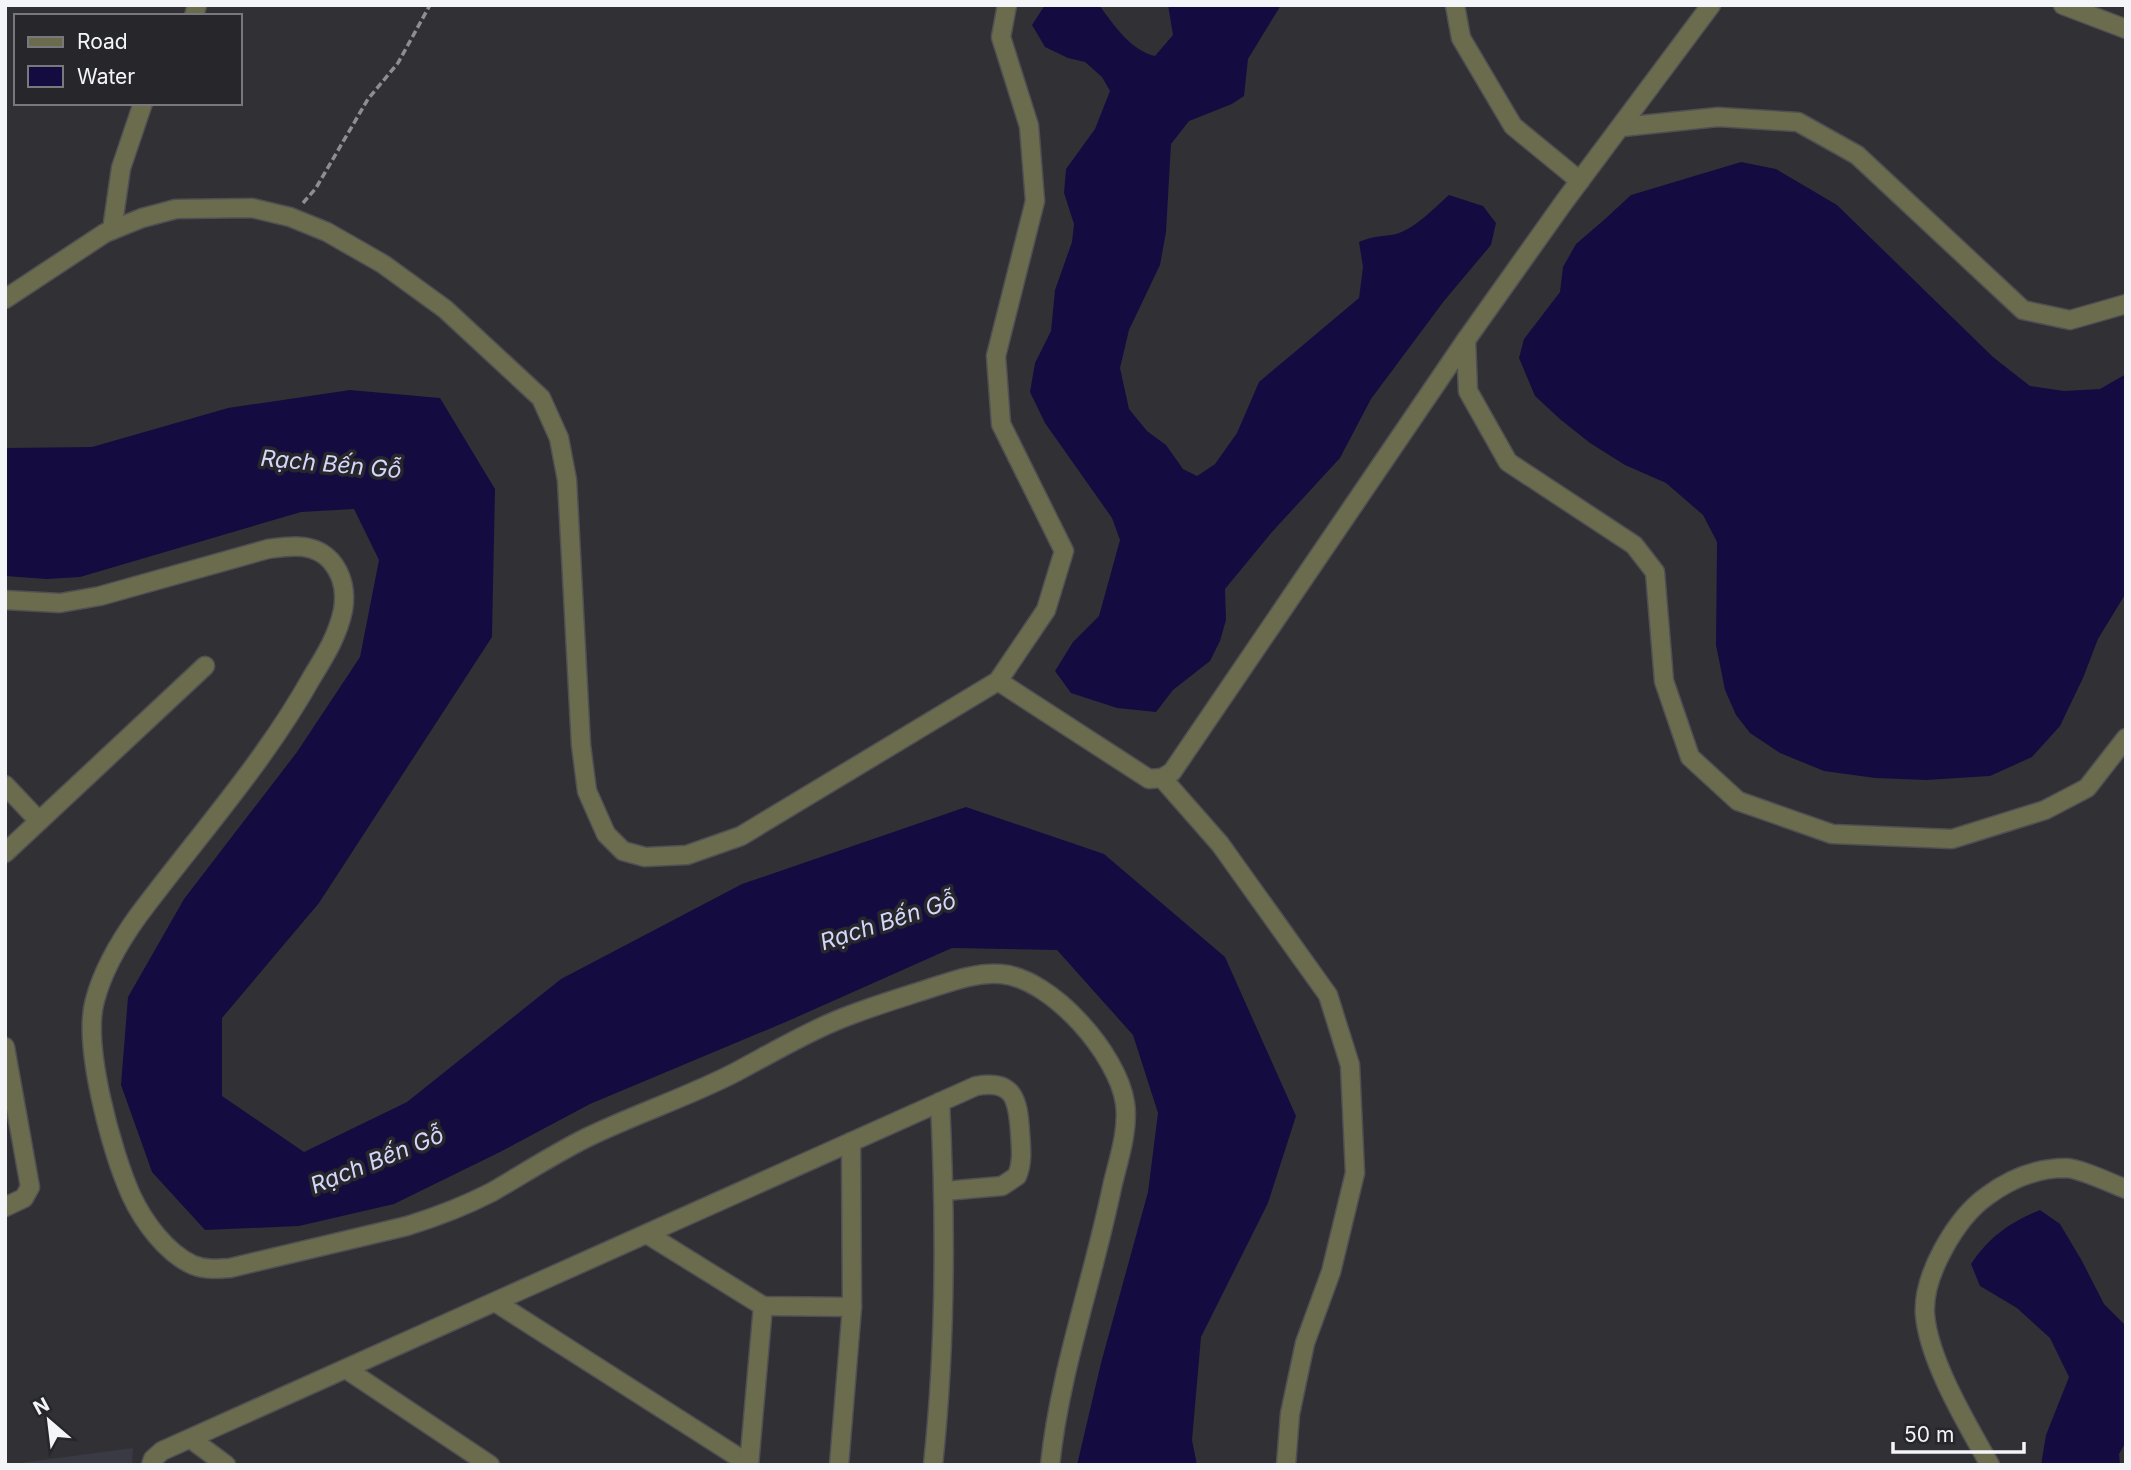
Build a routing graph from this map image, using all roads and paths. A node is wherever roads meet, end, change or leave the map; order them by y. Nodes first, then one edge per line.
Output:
1 (430, 5) edge
2 (1007, 5) edge
3 (1455, 5) edge
4 (1711, 5) edge
5 (2063, 5) edge
6 (2126, 29) edge
7 (142, 105) edge
8 (1622, 127) junction
9 (1580, 181) junction
10 (290, 217) junction
11 (112, 230) junction
12 (5, 299) edge
13 (2126, 304) edge
14 (1466, 340) junction
15 (5, 600) edge
16 (205, 666) dead end
17 (998, 681) junction
18 (2126, 738) edge
19 (1162, 778) junction
20 (5, 785) edge
21 (39, 821) junction
22 (5, 853) edge
23 (5, 1047) edge
24 (940, 1102) junction
25 (851, 1142) junction
26 (2126, 1189) edge
27 (944, 1191) junction
28 (5, 1207) edge
29 (647, 1234) junction
30 (495, 1302) junction
31 (763, 1306) junction
32 (852, 1307) junction
33 (346, 1369) junction
34 (191, 1439) junction
35 (749, 1464) edge
36 (151, 1465) edge
37 (226, 1465) edge
38 (490, 1465) edge
39 (839, 1465) edge
40 (933, 1465) edge
41 (1049, 1465) edge
42 (1286, 1465) edge
43 (1990, 1465) edge

1 - 10 path
2 - 17 street
3 - 9 street
4 - 8 street
5 - 6 street
7 - 11 street
8 - 9 street
8 - 13 street
9 - 14 street
10 - 11 street
10 - 17 street
11 - 12 street
14 - 18 street
14 - 19 street
15 - 41 street
16 - 21 street
17 - 19 street
19 - 42 street
20 - 21 street
21 - 22 street
23 - 28 street
24 - 25 street
24 - 27 street
24 - 27 street
25 - 29 street
25 - 32 street
26 - 43 street
27 - 40 street
29 - 30 street
29 - 31 street
30 - 33 street
30 - 35 street
31 - 32 street
31 - 35 street
32 - 39 street
33 - 34 street
33 - 38 street
34 - 36 street
34 - 37 street

